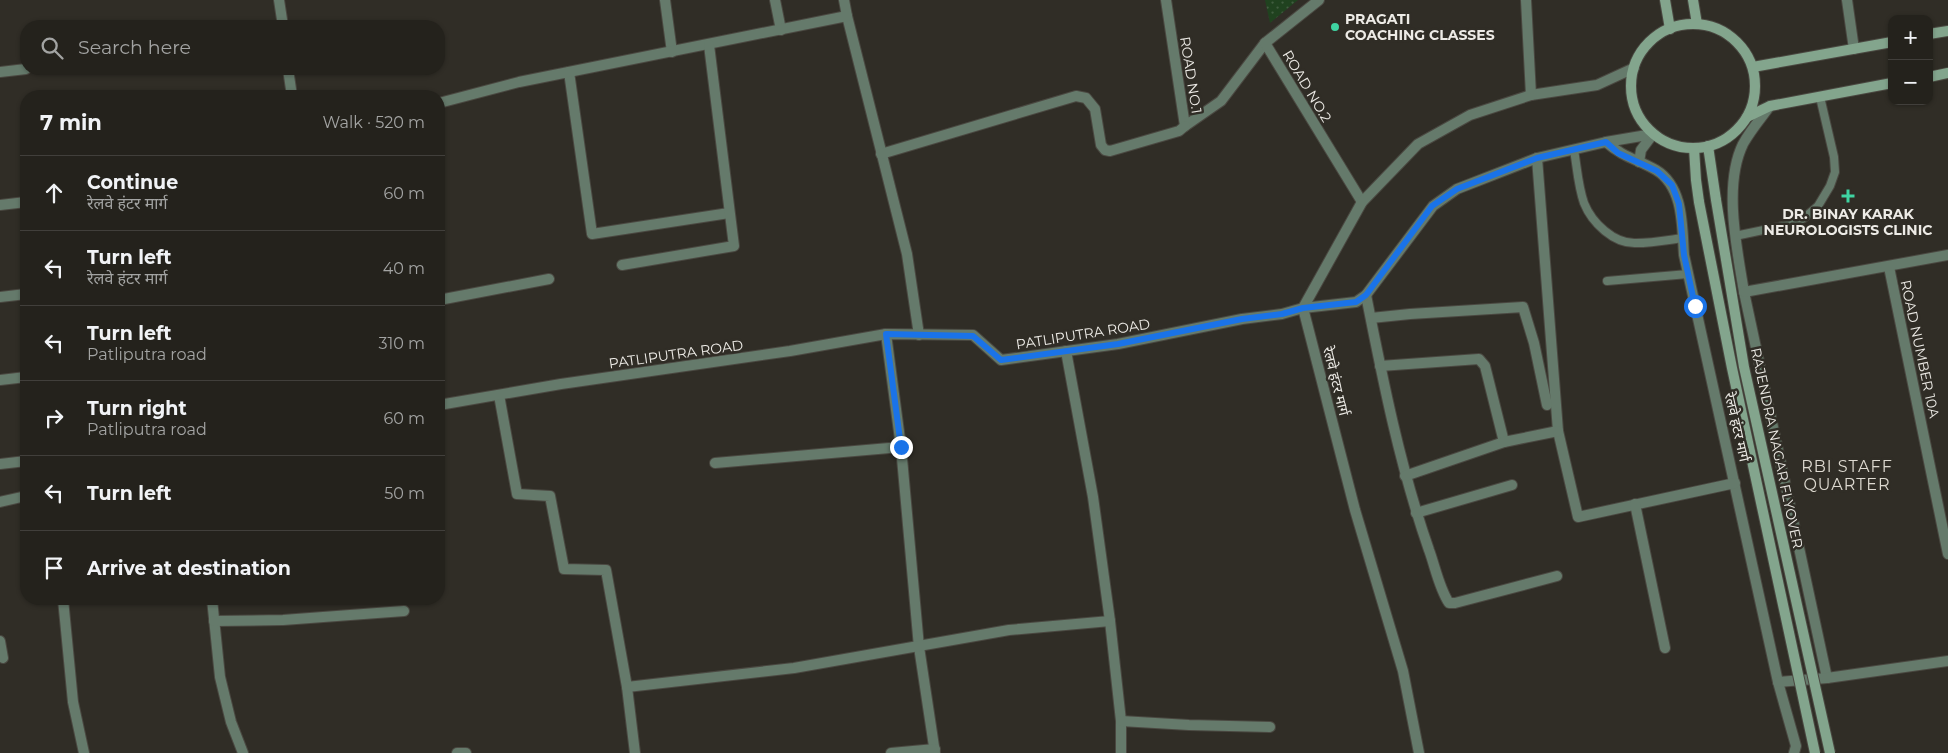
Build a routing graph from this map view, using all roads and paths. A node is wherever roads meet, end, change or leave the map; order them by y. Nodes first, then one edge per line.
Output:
1 (279, 0) edge
2 (665, 0) edge
3 (775, 0) edge
4 (844, 0) edge
5 (1166, 0) edge
6 (1319, 0) edge
7 (1526, 0) edge
8 (1665, 0) edge
9 (1693, 0) edge
10 (1847, 0) edge
11 (848, 16) junction
12 (282, 20) edge
13 (1697, 24) junction
14 (1670, 29) junction
15 (781, 30) junction
16 (1948, 31) edge
17 (1933, 33) edge
18 (1265, 43) junction
19 (1888, 43) edge
20 (709, 45) junction
21 (1854, 49) junction
22 (672, 52) junction
23 (1753, 67) junction
24 (1634, 68) junction
25 (20, 69) edge
26 (0, 72) edge
27 (569, 72) junction
28 (1948, 73) edge
29 (289, 75) edge
30 (1933, 75) edge
31 (1888, 84) edge
32 (291, 90) edge
33 (1531, 95) junction
34 (1820, 97) junction
35 (445, 102) edge
36 (1770, 106) junction
37 (1747, 117) junction
38 (1185, 126) junction
39 (1653, 134) junction
40 (1606, 142) junction
41 (1708, 146) junction
42 (1694, 148) junction
43 (1574, 150) junction
44 (881, 154) junction
45 (1537, 158) junction
46 (1639, 162) junction
47 (1362, 202) junction
48 (20, 203) edge
49 (0, 205) edge
50 (729, 213) junction
51 (1735, 236) junction
52 (1683, 238) junction
53 (1948, 255) edge
54 (622, 265) dead end
55 (1889, 267) junction
56 (1688, 274) junction
57 (549, 280) dead end
58 (1607, 281) dead end
59 (1744, 292) junction
60 (20, 295) edge
61 (1366, 295) junction
62 (0, 297) edge
63 (445, 299) edge
64 (1303, 308) junction
65 (1371, 318) junction
66 (886, 334) junction
67 (919, 335) junction
68 (1066, 351) junction
69 (1380, 366) junction
70 (20, 378) edge
71 (0, 380) edge
72 (499, 395) junction
73 (445, 404) edge
74 (1547, 405) dead end
75 (1558, 431) junction
76 (1504, 442) junction
77 (901, 447) junction
78 (20, 462) edge
79 (715, 463) dead end
80 (0, 464) edge
81 (1405, 476) junction
82 (1735, 482) junction
83 (1512, 484) dead end
84 (20, 497) edge
85 (0, 502) edge
86 (1635, 504) junction
87 (1416, 513) junction
88 (1948, 554) edge
89 (1558, 576) dead end
90 (64, 605) edge
91 (213, 605) edge
92 (404, 611) dead end
93 (214, 621) junction
94 (1110, 621) junction
95 (0, 641) edge
96 (920, 647) junction
97 (1665, 648) dead end
98 (3, 658) dead end
99 (1948, 661) edge
100 (1827, 678) junction
101 (1778, 682) junction
102 (627, 687) junction
103 (1121, 721) junction
104 (1270, 727) dead end
105 (935, 751) edge
106 (84, 753) edge
107 (243, 753) edge
108 (457, 753) edge
109 (466, 753) edge
110 (635, 753) edge
111 (891, 753) edge
112 (1121, 753) edge
113 (1418, 753) edge
114 (1794, 753) edge
115 (1815, 753) edge
116 (1830, 753) edge

1 - 12 street
2 - 22 street
3 - 15 street
4 - 11 street
5 - 38 street, ROAD NO.1
6 - 18 street, ROAD NO.2
7 - 33 street
8 - 14 main road
9 - 13 main road
10 - 21 street
11 - 15 street
11 - 44 street
13 - 14 main road
13 - 23 main road
14 - 24 main road
15 - 20 street
16 - 17 main road
18 - 38 street, ROAD NO.1
18 - 47 street, ROAD NO.2
19 - 21 main road
20 - 22 street
20 - 50 street
21 - 23 main road
22 - 27 street
23 - 37 main road
24 - 33 street
24 - 39 main road
25 - 26 street
27 - 35 street
27 - 50 street
28 - 30 main road
29 - 32 street
31 - 34 main road
33 - 47 street
34 - 36 main road
34 - 51 lane
36 - 37 main road
36 - 51 street
37 - 41 main road
38 - 44 street
39 - 40 street
39 - 42 main road
39 - 46 street
40 - 43 street
40 - 46 street, रेलवे हंटर मार्ग
41 - 42 main road
41 - 116 main road, RAJENDRA NAGAR FLYOVER, bridge
42 - 115 main road, RAJENDRA NAGAR FLYOVER, bridge
43 - 45 street
43 - 52 lane
44 - 67 street
45 - 61 street
45 - 75 street
46 - 52 street, रेलवे हंटर मार्ग
47 - 64 street
48 - 49 street
50 - 54 street
51 - 59 street
52 - 56 street, रेलवे हंटर मार्ग
53 - 55 street
55 - 59 street
55 - 88 street, ROAD NUMBER 10A
56 - 58 lane
56 - 82 street, रेलवे हंटर मार्ग
57 - 63 street
59 - 100 street
60 - 62 street
61 - 64 street, PATLIPUTRA ROAD
61 - 65 street
64 - 68 street, PATLIPUTRA ROAD
64 - 113 street, रेलवे हंटर मार्ग
65 - 69 street
65 - 74 street
66 - 67 street, PATLIPUTRA ROAD
66 - 72 street, PATLIPUTRA ROAD
66 - 77 street
67 - 68 street, PATLIPUTRA ROAD
68 - 94 street
69 - 76 street
69 - 81 street
70 - 71 street
72 - 73 street, PATLIPUTRA ROAD
72 - 102 street
75 - 76 street
75 - 86 street
76 - 81 street
77 - 79 street
77 - 96 street
78 - 80 street
81 - 87 street
82 - 86 street
82 - 101 street, रेलवे हंटर मार्ग
83 - 87 street
84 - 85 street
86 - 97 street
87 - 89 street
90 - 106 street
91 - 93 street
92 - 93 street
93 - 107 street
94 - 96 street
94 - 103 street
95 - 98 street
96 - 102 street
96 - 105 street
99 - 100 street
100 - 101 street
101 - 114 street, रेलवे हंटर मार्ग
102 - 110 street
103 - 104 street
103 - 112 street
105 - 111 street
108 - 109 street

